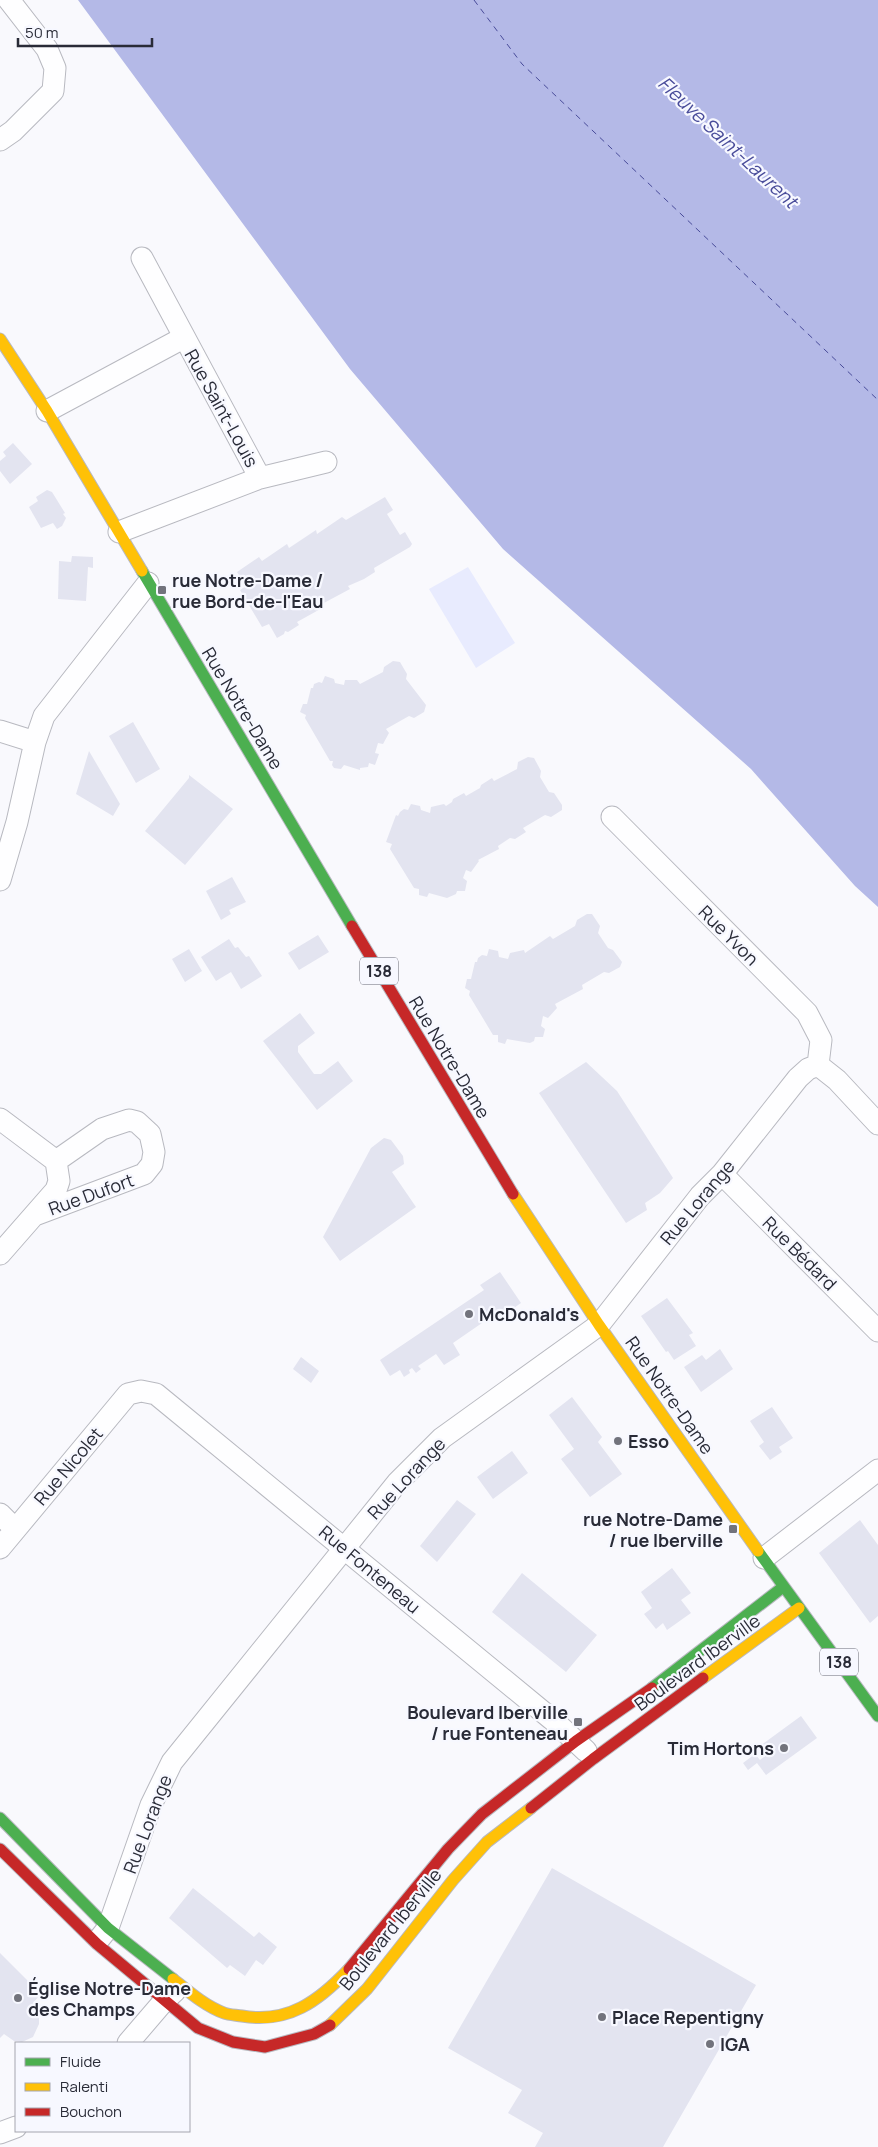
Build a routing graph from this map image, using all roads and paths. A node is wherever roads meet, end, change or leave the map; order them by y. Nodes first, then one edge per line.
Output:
1 (9, 0) edge
2 (0, 140) edge
3 (142, 258) dead end
4 (183, 338) junction
5 (0, 339) edge
6 (47, 411) junction
7 (326, 462) dead end
8 (260, 478) junction
9 (119, 532) junction
10 (148, 583) junction
11 (0, 730) edge
12 (35, 742) junction
13 (612, 817) dead end
14 (0, 880) edge
15 (818, 1065) junction
16 (0, 1119) edge
17 (878, 1124) edge
18 (56, 1161) junction
19 (722, 1174) junction
20 (35, 1215) junction
21 (0, 1254) edge
22 (599, 1325) junction
23 (878, 1331) edge
24 (140, 1391) joint
25 (878, 1470) edge
26 (0, 1514) edge
27 (15, 1529) junction
28 (344, 1546) junction
29 (0, 1548) edge
30 (764, 1558) junction
31 (783, 1586) junction
32 (799, 1608) junction
33 (878, 1716) edge
34 (576, 1741) junction
35 (593, 1758) junction
36 (0, 1818) edge
37 (0, 1849) edge
38 (102, 1936) junction
39 (182, 1986) junction
40 (164, 2001) junction
41 (280, 2030) junction
42 (129, 2042) edge
43 (15, 2127) edge
44 (0, 2133) edge

1 - 2 street
3 - 4 street, Rue Saint-Louis
4 - 6 street, Rue Saint-Louis
4 - 8 street, Rue Saint-Louis
5 - 6 street, Rue Notre-Dame / 138
6 - 9 street, Rue Notre-Dame / 138
7 - 8 street
8 - 9 street
9 - 10 street, Rue Notre-Dame / 138
10 - 12 street
10 - 22 street, Rue Notre-Dame / 138
11 - 12 street
12 - 14 street
13 - 15 street, Rue Yvon
15 - 17 street
15 - 19 street, Rue Lorange
16 - 18 street
18 - 20 street, Rue Dufort
18 - 20 street, Rue Dufort
19 - 22 street, Rue Lorange
19 - 23 street, Rue Bédard
20 - 21 street, Rue Dufort
22 - 28 street, Rue Lorange
22 - 30 street, Rue Notre-Dame / 138
24 - 27 street, Rue Nicolet
24 - 28 street, Rue Fonteneau
25 - 30 street
26 - 27 street
27 - 29 street, Rue Nicolet
28 - 34 street, Rue Fonteneau
28 - 38 street, Rue Lorange
30 - 31 street, Rue Notre-Dame / 138
31 - 32 street, Rue Notre-Dame / 138
31 - 34 street, Boulevard Iberville
32 - 33 street, Rue Notre-Dame / 138
32 - 35 street, Boulevard Iberville
34 - 35 street, Rue Fonteneau
34 - 41 street, Boulevard Iberville
35 - 41 street, Boulevard Iberville
36 - 38 street, Boulevard Iberville
37 - 38 street, Boulevard Iberville
38 - 39 street, Boulevard Iberville
38 - 40 street, Boulevard Iberville
39 - 40 street
39 - 41 street, Boulevard Iberville
40 - 41 street, Boulevard Iberville
40 - 42 street
43 - 44 street

